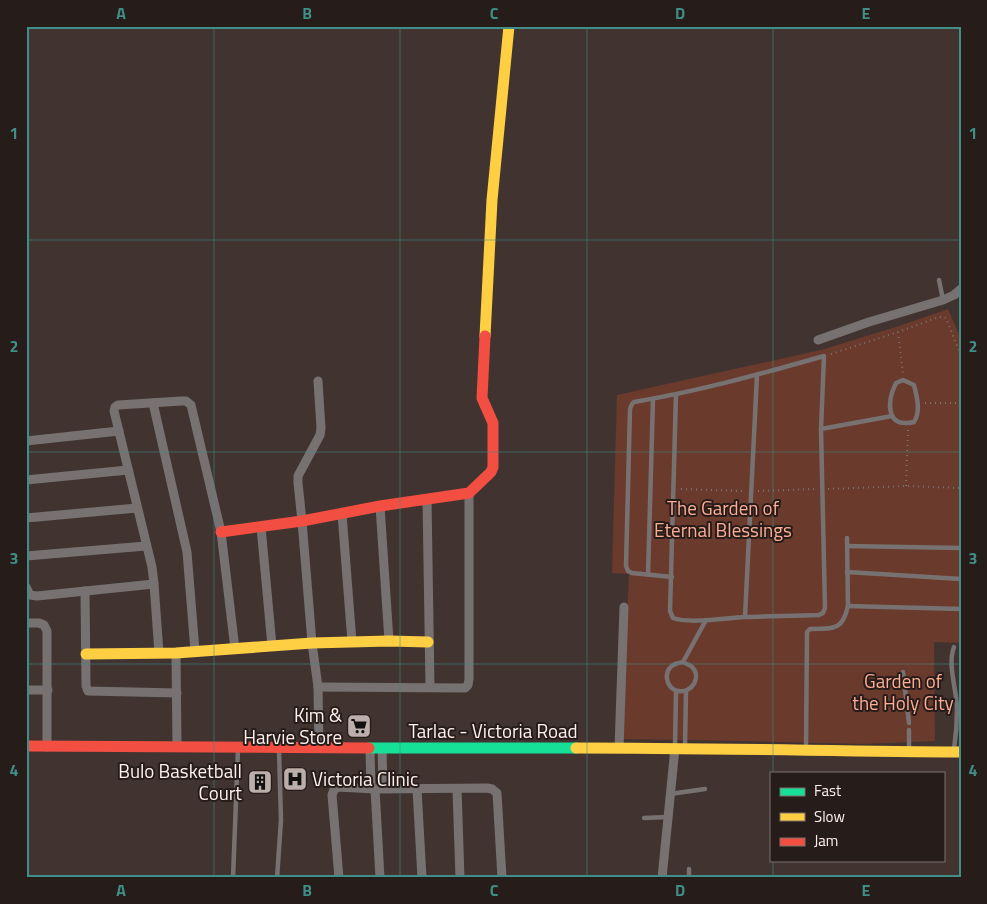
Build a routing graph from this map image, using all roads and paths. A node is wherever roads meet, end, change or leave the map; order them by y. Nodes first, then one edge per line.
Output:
1 (509, 26) edge
2 (939, 280) dead end
3 (961, 290) edge
4 (943, 300) junction
5 (898, 332) junction
6 (818, 340) dead end
7 (824, 356) junction
8 (961, 356) edge
9 (757, 375) junction
10 (903, 380) junction
11 (318, 381) dead end
12 (676, 394) junction
13 (653, 399) junction
14 (152, 403) junction
15 (918, 403) junction
16 (961, 403) edge
17 (892, 416) junction
18 (908, 423) junction
19 (821, 429) junction
20 (119, 430) junction
21 (26, 441) edge
22 (128, 470) junction
23 (26, 480) edge
24 (906, 486) dead end
25 (468, 493) junction
26 (427, 499) junction
27 (380, 506) junction
28 (137, 508) junction
29 (342, 514) junction
30 (26, 518) edge
31 (302, 521) junction
32 (261, 527) junction
33 (221, 532) junction
34 (847, 538) dead end
35 (146, 546) junction
36 (847, 546) junction
37 (961, 548) edge
38 (26, 556) edge
39 (847, 572) junction
40 (648, 575) junction
41 (672, 577) junction
42 (961, 579) edge
43 (154, 584) junction
44 (26, 586) edge
45 (85, 591) junction
46 (848, 606) junction
47 (624, 607) dead end
48 (961, 609) edge
49 (745, 617) junction
50 (706, 620) junction
51 (26, 623) edge
52 (389, 641) junction
53 (352, 642) junction
54 (428, 642) junction
55 (312, 643) junction
56 (272, 646) junction
57 (954, 646) dead end
58 (235, 649) junction
59 (195, 651) junction
60 (159, 653) junction
61 (176, 653) junction
62 (86, 654) junction
63 (683, 662) junction
64 (903, 672) dead end
65 (318, 687) junction
66 (430, 687) junction
67 (26, 690) edge
68 (48, 690) junction
69 (676, 691) junction
70 (686, 692) junction
71 (177, 693) junction
72 (909, 723) dead end
73 (909, 730) dead end
74 (26, 746) edge
75 (47, 747) junction
76 (177, 747) junction
77 (238, 748) junction
78 (280, 748) junction
79 (319, 748) junction
80 (376, 748) junction
81 (619, 748) junction
82 (680, 748) junction
83 (806, 751) junction
84 (909, 751) junction
85 (958, 752) edge
86 (457, 788) junction
87 (376, 789) junction
88 (417, 789) junction
89 (705, 789) dead end
90 (670, 794) junction
91 (668, 817) junction
92 (644, 818) dead end
93 (689, 869) dead end
94 (233, 878) edge
95 (277, 878) edge
96 (339, 878) edge
97 (380, 878) edge
98 (422, 878) edge
99 (460, 878) edge
100 (502, 878) edge
101 (662, 878) edge
102 (689, 878) edge

1 - 25 street
2 - 4 lane
3 - 4 street
4 - 6 street
5 - 7 path
5 - 8 path
5 - 10 path
7 - 9 lane
7 - 19 lane
9 - 12 lane
9 - 49 lane
10 - 15 lane
10 - 17 lane
11 - 31 street
12 - 13 lane
12 - 41 lane
13 - 40 lane
13 - 40 lane
14 - 20 street
14 - 33 street
14 - 59 street
15 - 16 path
15 - 18 lane
17 - 18 lane
17 - 19 lane
18 - 24 path
19 - 49 lane
20 - 21 street
20 - 22 street
22 - 23 street
22 - 28 street
25 - 26 street
25 - 66 street
26 - 27 street
26 - 54 street
27 - 29 street
27 - 52 street
28 - 30 street
28 - 35 street
29 - 31 street
29 - 53 street
31 - 32 street
31 - 55 street
32 - 33 street
32 - 56 street
33 - 58 street
34 - 36 lane
35 - 38 street
35 - 43 street
36 - 37 lane
36 - 39 lane
39 - 42 lane
39 - 46 lane
40 - 41 lane
41 - 50 lane
43 - 45 street
43 - 60 street
44 - 45 street
45 - 62 street
46 - 48 lane
46 - 83 lane
47 - 81 street
49 - 50 lane
50 - 63 lane
51 - 68 street
52 - 53 street
52 - 54 street
53 - 55 street
54 - 66 street
55 - 56 street
55 - 65 street
56 - 58 street
57 - 85 lane
58 - 59 street
59 - 61 street
60 - 61 street
60 - 62 street
61 - 71 street
62 - 71 street
63 - 69 lane
63 - 70 lane
64 - 72 lane
65 - 66 street
65 - 79 street
67 - 68 street
68 - 75 street
69 - 70 lane
69 - 82 lane
70 - 82 lane
71 - 76 street
73 - 84 lane
74 - 75 street, Tarlac - Victoria Road
75 - 76 street, Tarlac - Victoria Road
76 - 77 street, Tarlac - Victoria Road
77 - 78 street, Tarlac - Victoria Road
77 - 94 lane
78 - 79 street, Tarlac - Victoria Road
78 - 95 lane
79 - 80 street, Tarlac - Victoria Road
80 - 81 street, Tarlac - Victoria Road
80 - 87 street
81 - 82 street, Tarlac - Victoria Road
82 - 83 street, Tarlac - Victoria Road
82 - 90 street
83 - 84 street, Tarlac - Victoria Road
84 - 85 street, Tarlac - Victoria Road
86 - 88 street
86 - 99 street
86 - 100 street
87 - 88 street
87 - 96 street
87 - 97 street
88 - 98 street
89 - 90 lane
90 - 91 street
91 - 92 lane
91 - 101 street
93 - 102 lane

